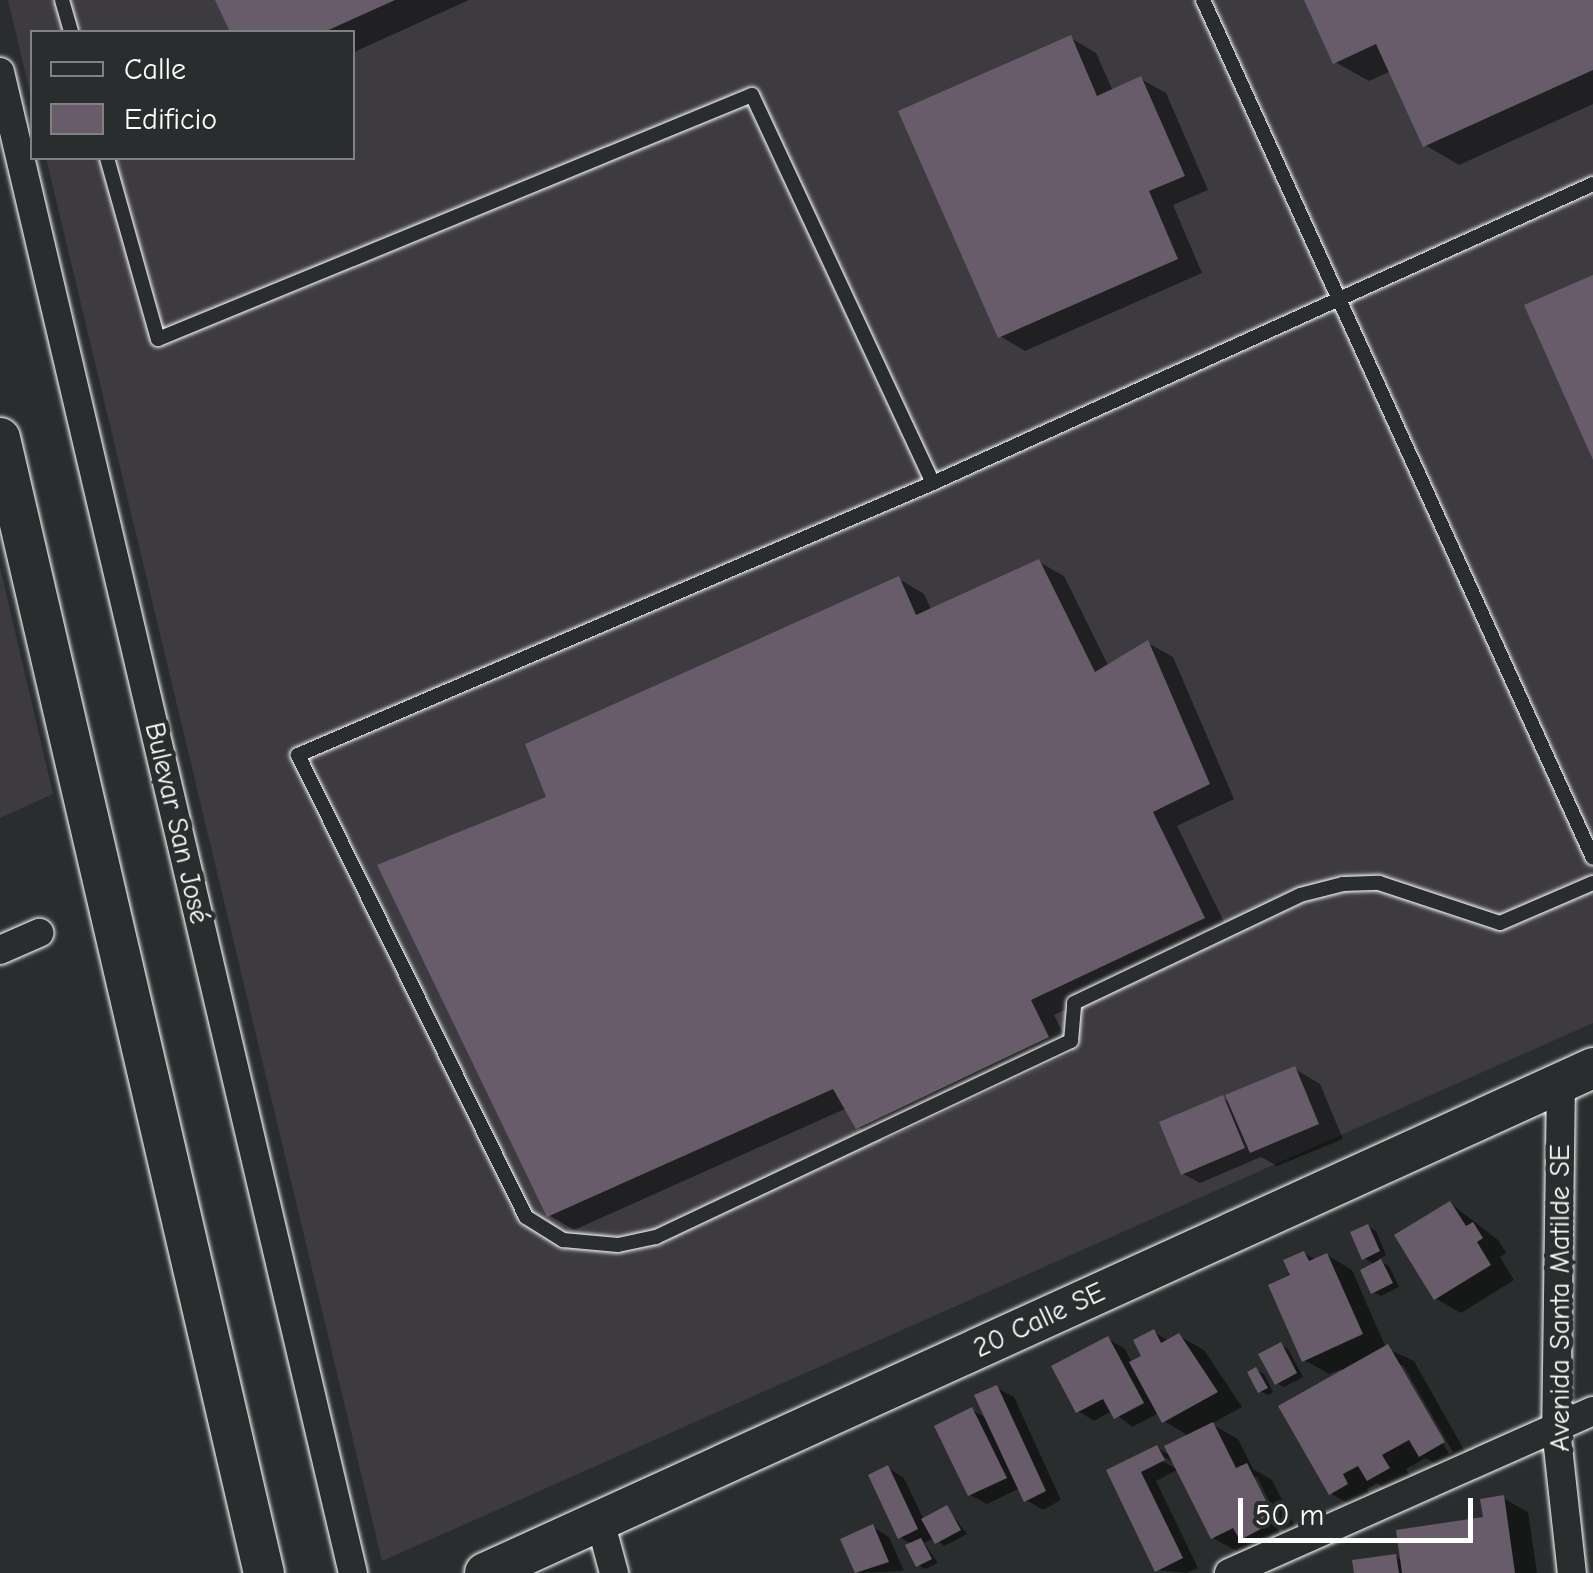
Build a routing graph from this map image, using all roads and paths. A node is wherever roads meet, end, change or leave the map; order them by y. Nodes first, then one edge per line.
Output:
1 (62, 0) edge
2 (1203, 0) edge
3 (71, 30) edge
4 (0, 72) edge
5 (108, 160) edge
6 (1593, 184) edge
7 (1336, 299) junction
8 (0, 438) edge
9 (933, 483) junction
10 (1593, 858) edge
11 (1593, 883) edge
12 (38, 933) dead end
13 (0, 950) edge
14 (1577, 1075) edge
15 (1593, 1412) edge
16 (1556, 1429) junction
17 (600, 1521) junction
18 (1246, 1570) edge
19 (264, 1573) edge
20 (353, 1573) edge
21 (485, 1573) edge
22 (614, 1573) edge
23 (1572, 1573) edge

1 - 3 lane
2 - 7 lane
4 - 20 street, Bulevar San José
5 - 9 lane
6 - 7 lane
7 - 9 lane
7 - 10 lane
8 - 19 street
9 - 11 lane
12 - 13 street
14 - 16 street, Avenida Santa Matilde SE
14 - 17 street, 20 Calle SE
15 - 16 street
16 - 18 street
16 - 23 street, Avenida Santa Matilde SE
17 - 21 street, 20 Calle SE
17 - 22 street

